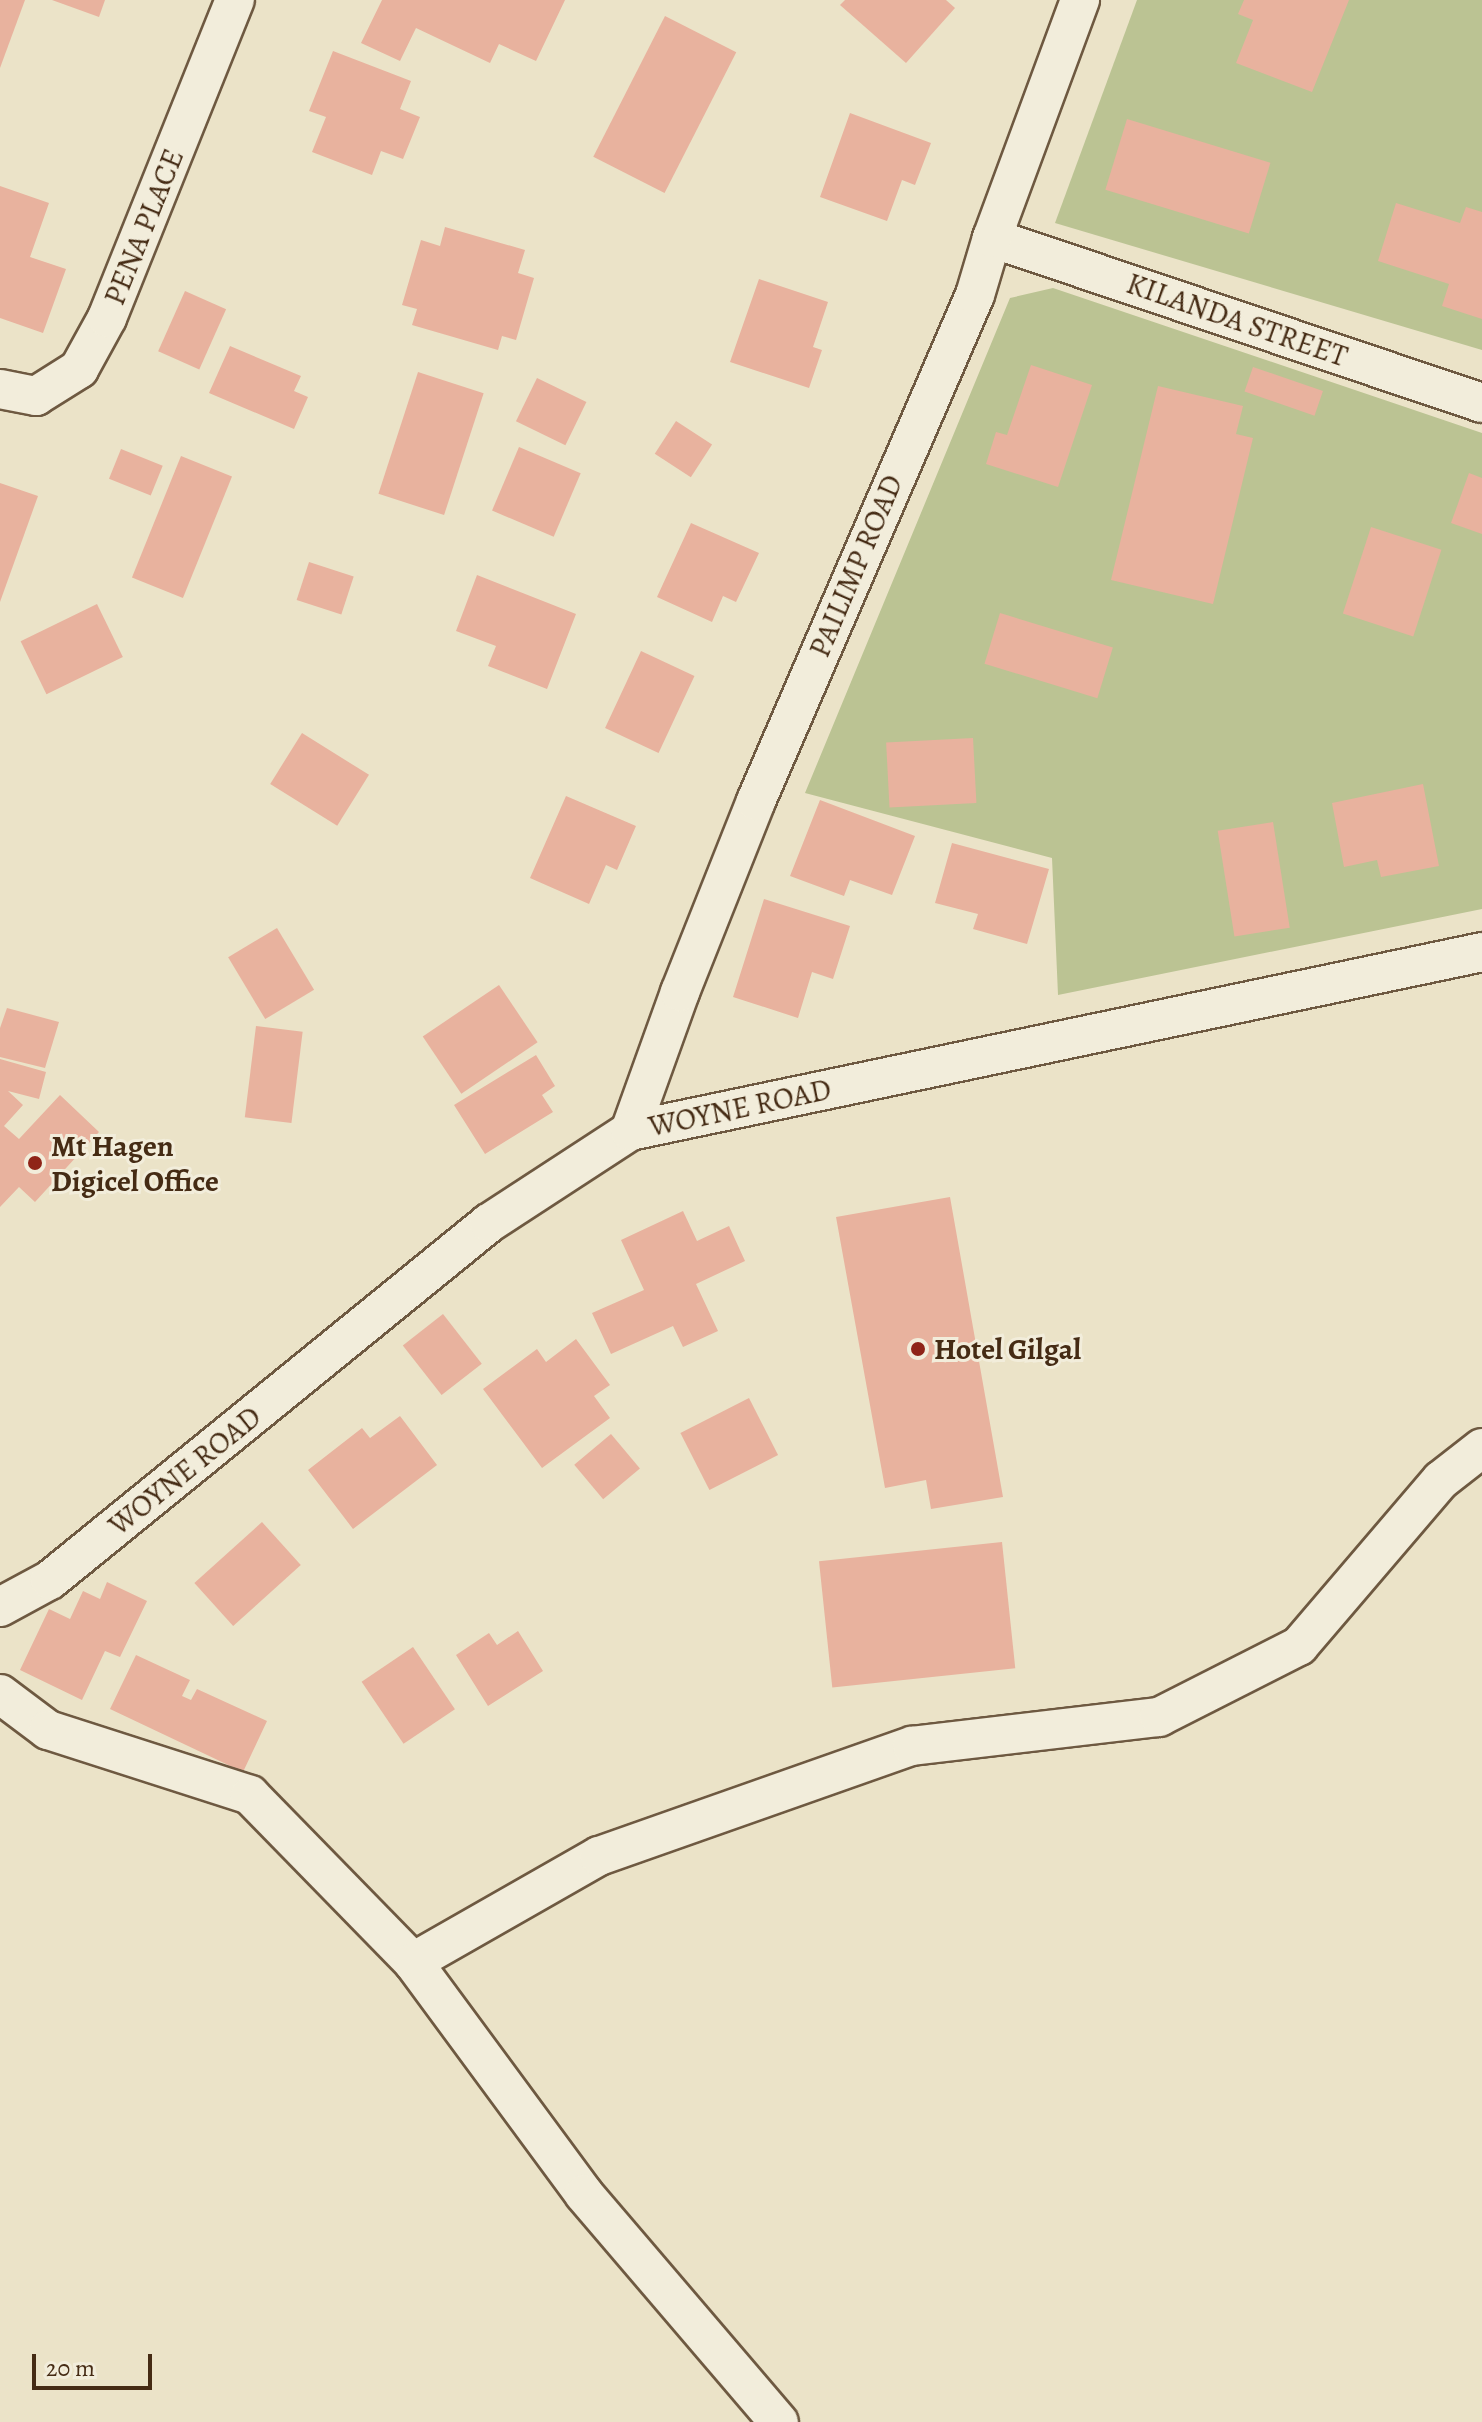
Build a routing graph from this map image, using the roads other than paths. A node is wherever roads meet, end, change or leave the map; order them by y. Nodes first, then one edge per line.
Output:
1 (235, 0) edge
2 (1080, 0) edge
3 (992, 238) junction
4 (0, 389) edge
5 (1482, 403) edge
6 (1482, 952) edge
7 (630, 1131) junction
8 (1482, 1448) edge
9 (0, 1607) edge
10 (0, 1694) edge
11 (413, 1962) junction
12 (779, 2422) edge

1 - 4 street, PENA PLACE
2 - 3 street, PAILIMP ROAD
3 - 5 street, KILANDA STREET
3 - 7 street, PAILIMP ROAD
6 - 7 street, WOYNE ROAD
7 - 9 street, WOYNE ROAD
8 - 11 street
10 - 11 street
11 - 12 street

